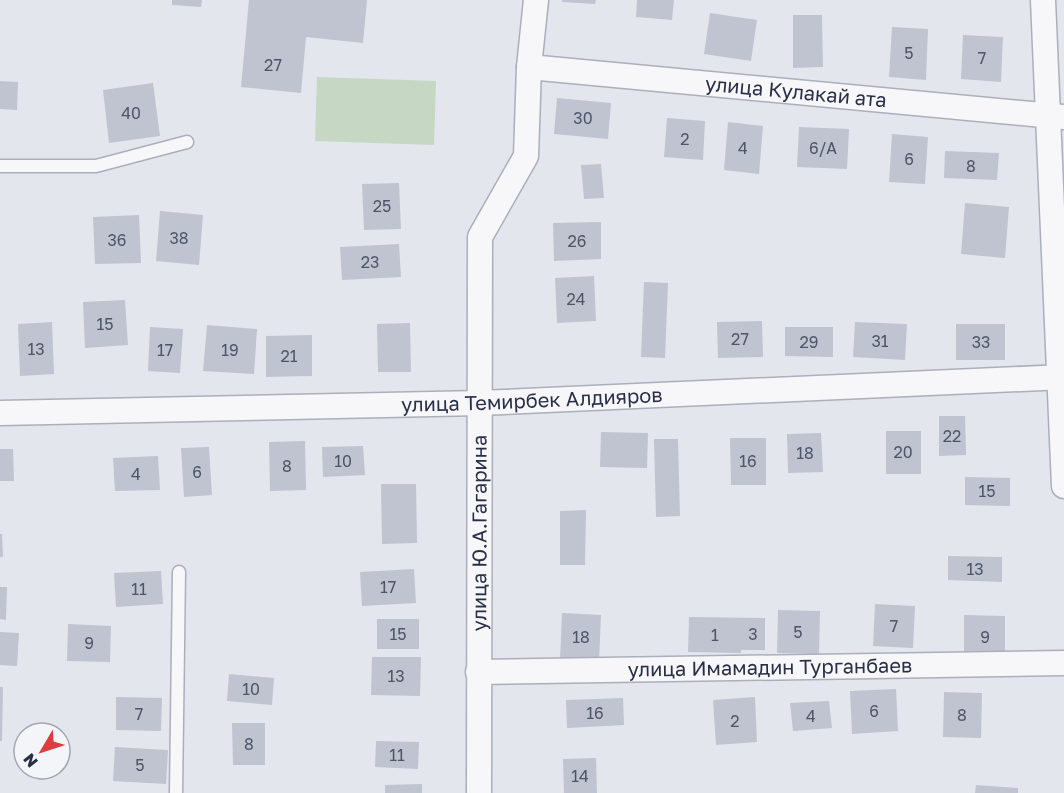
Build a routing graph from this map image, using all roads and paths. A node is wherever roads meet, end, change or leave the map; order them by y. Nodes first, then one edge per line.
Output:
1 (536, 0) edge
2 (1043, 0) edge
3 (529, 67) junction
4 (1056, 116) edge
5 (187, 142) dead end
6 (0, 166) edge
7 (1062, 377) edge
8 (480, 403) junction
9 (0, 413) edge
10 (1064, 486) edge
11 (179, 572) dead end
12 (1064, 663) edge
13 (478, 672) junction
14 (176, 793) edge
15 (479, 793) edge

1 - 3 street, улица Ю.А.Гагарина
2 - 4 street
3 - 4 street, улица Кулакай ата
3 - 8 street, улица Ю.А.Гагарина
4 - 7 street
5 - 6 lane
7 - 8 street, улица Темирбек Алдияров
7 - 10 street
8 - 9 street, улица Темирбек Алдияров
8 - 13 street, улица Ю.А.Гагарина
11 - 14 lane
12 - 13 street, улица Имамадин Турганбаев
13 - 15 street, улица Ю.А.Гагарина

